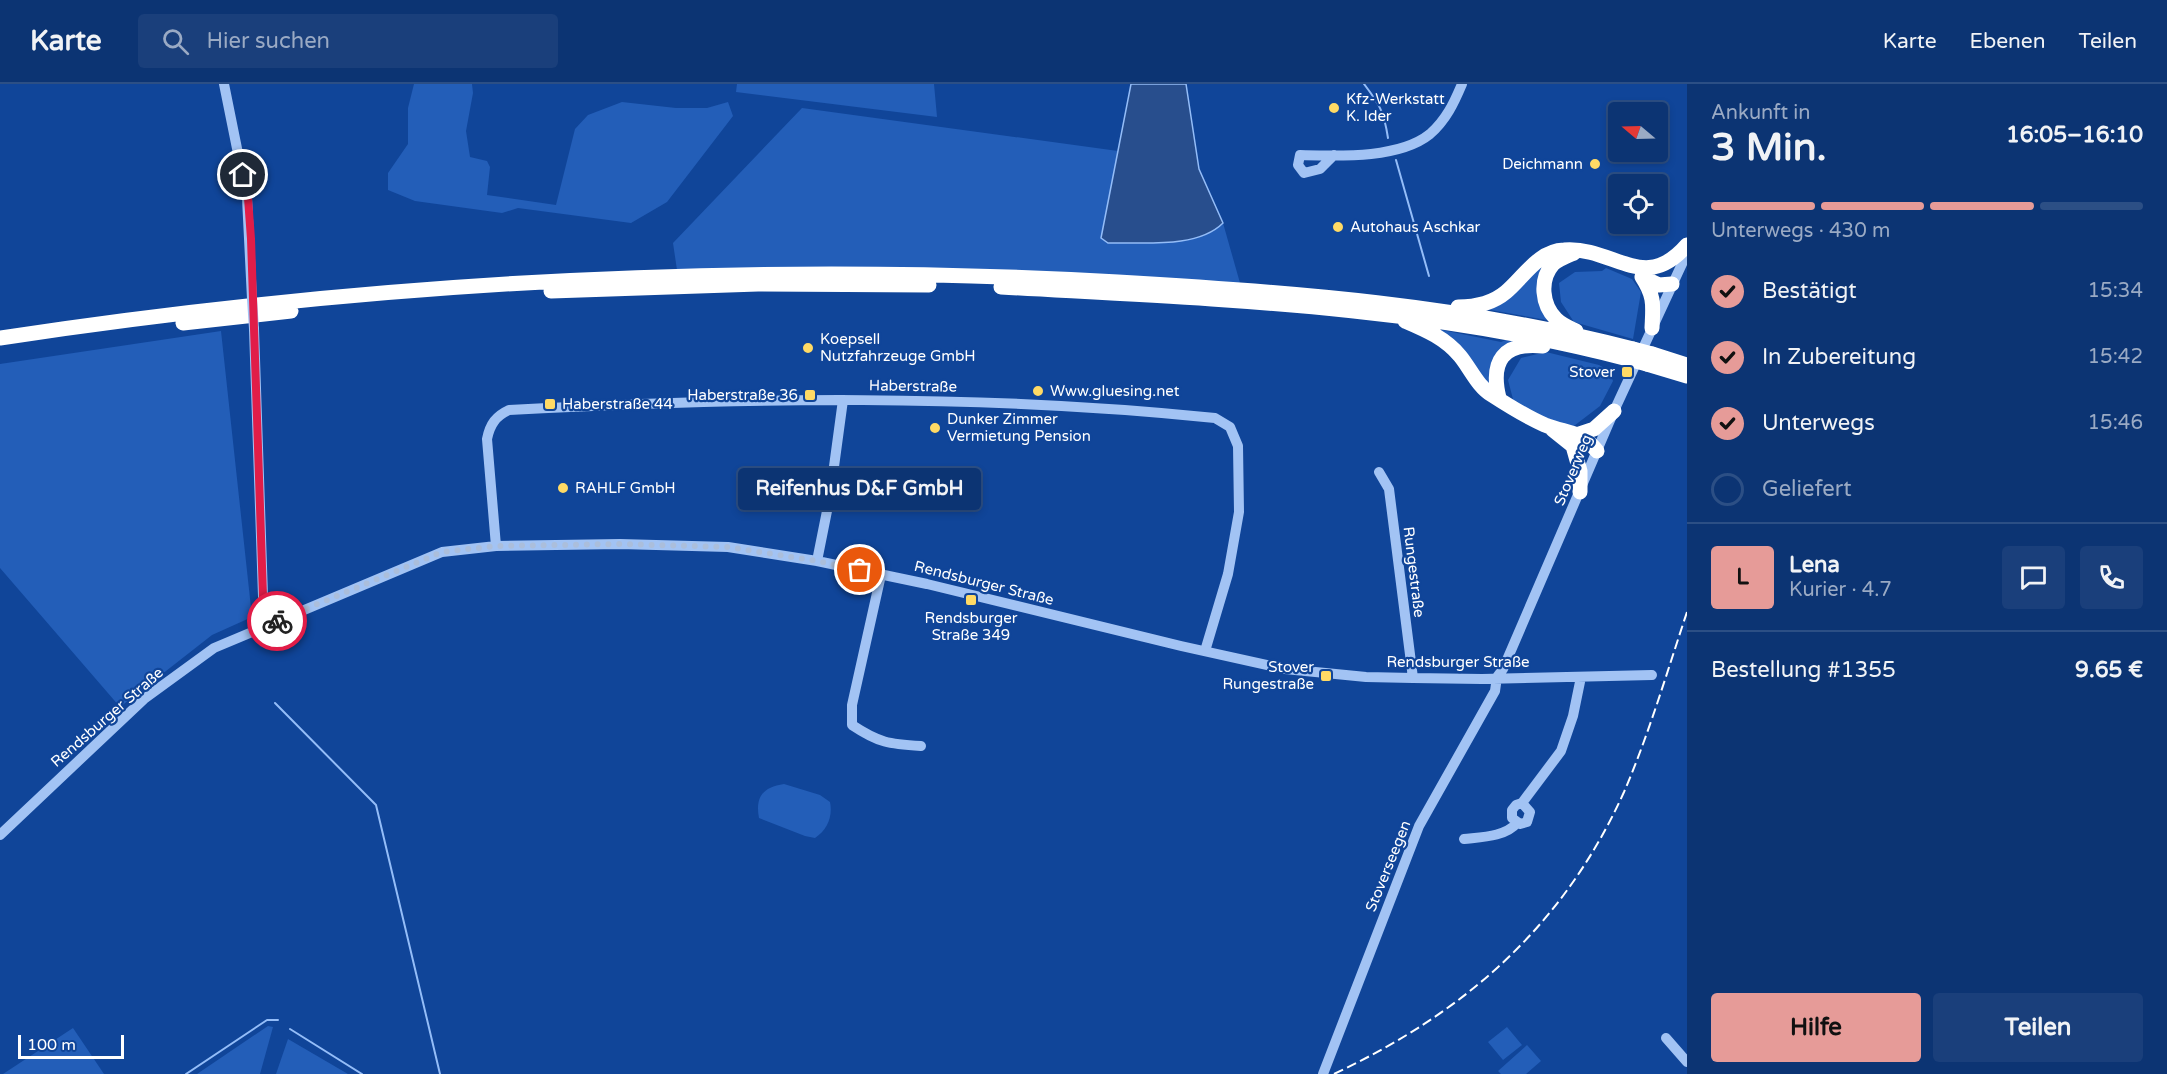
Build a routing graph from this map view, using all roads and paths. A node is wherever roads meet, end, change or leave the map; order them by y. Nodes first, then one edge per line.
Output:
1 (224, 84) edge
2 (1462, 84) edge
3 (1334, 156) dead end
4 (1687, 245) edge
5 (1580, 251) junction
6 (1687, 252) edge
7 (1646, 273) junction
8 (1679, 279) edge
9 (1407, 305) junction
10 (1389, 314) junction
11 (1652, 328) junction
12 (0, 338) edge
13 (1591, 344) junction
14 (0, 349) edge
15 (1650, 359) junction
16 (1687, 364) edge
17 (1687, 376) edge
18 (1499, 398) junction
19 (843, 400) junction
20 (1614, 411) junction
21 (1576, 440) junction
22 (1597, 451) junction
23 (1379, 472) dead end
24 (1580, 492) junction
25 (496, 546) junction
26 (817, 561) junction
27 (881, 575) junction
28 (264, 626) junction
29 (1205, 651) junction
30 (1652, 675) dead end
31 (1497, 677) junction
32 (1581, 677) junction
33 (1413, 678) junction
34 (921, 746) dead end
35 (0, 835) edge
36 (1464, 839) dead end
37 (1666, 1038) dead end
38 (1687, 1062) edge
39 (1323, 1074) edge

1 - 28 street, bridge
2 - 3 street
4 - 7 highway
5 - 7 highway
5 - 9 highway
5 - 13 highway
6 - 8 street, Stoverweg
7 - 8 highway
7 - 11 highway
8 - 11 street, Stoverweg
9 - 12 highway
9 - 13 highway
10 - 13 highway
10 - 14 highway
10 - 18 highway
11 - 20 street, Stoverweg
13 - 15 highway, bridge
13 - 18 highway
15 - 16 highway
15 - 17 highway
18 - 21 highway
19 - 25 street, Haberstraße
19 - 26 street
19 - 29 street, Haberstraße
20 - 21 highway
20 - 22 street, Stoverweg
21 - 22 highway
21 - 24 highway
22 - 24 street, Stoverweg
23 - 33 street, Rungestraße
24 - 31 street, Stoverweg
25 - 26 street, Rendsburger Straße
25 - 28 street, Rendsburger Straße
26 - 27 street, Rendsburger Straße
27 - 29 street, Rendsburger Straße
27 - 34 street
28 - 35 street, Rendsburger Straße
29 - 33 street, Rendsburger Straße
30 - 32 street, Rendsburger Straße
31 - 32 street, Rendsburger Straße
31 - 33 street, Rendsburger Straße
31 - 39 street, Stoverseegen
32 - 36 street
37 - 38 street

